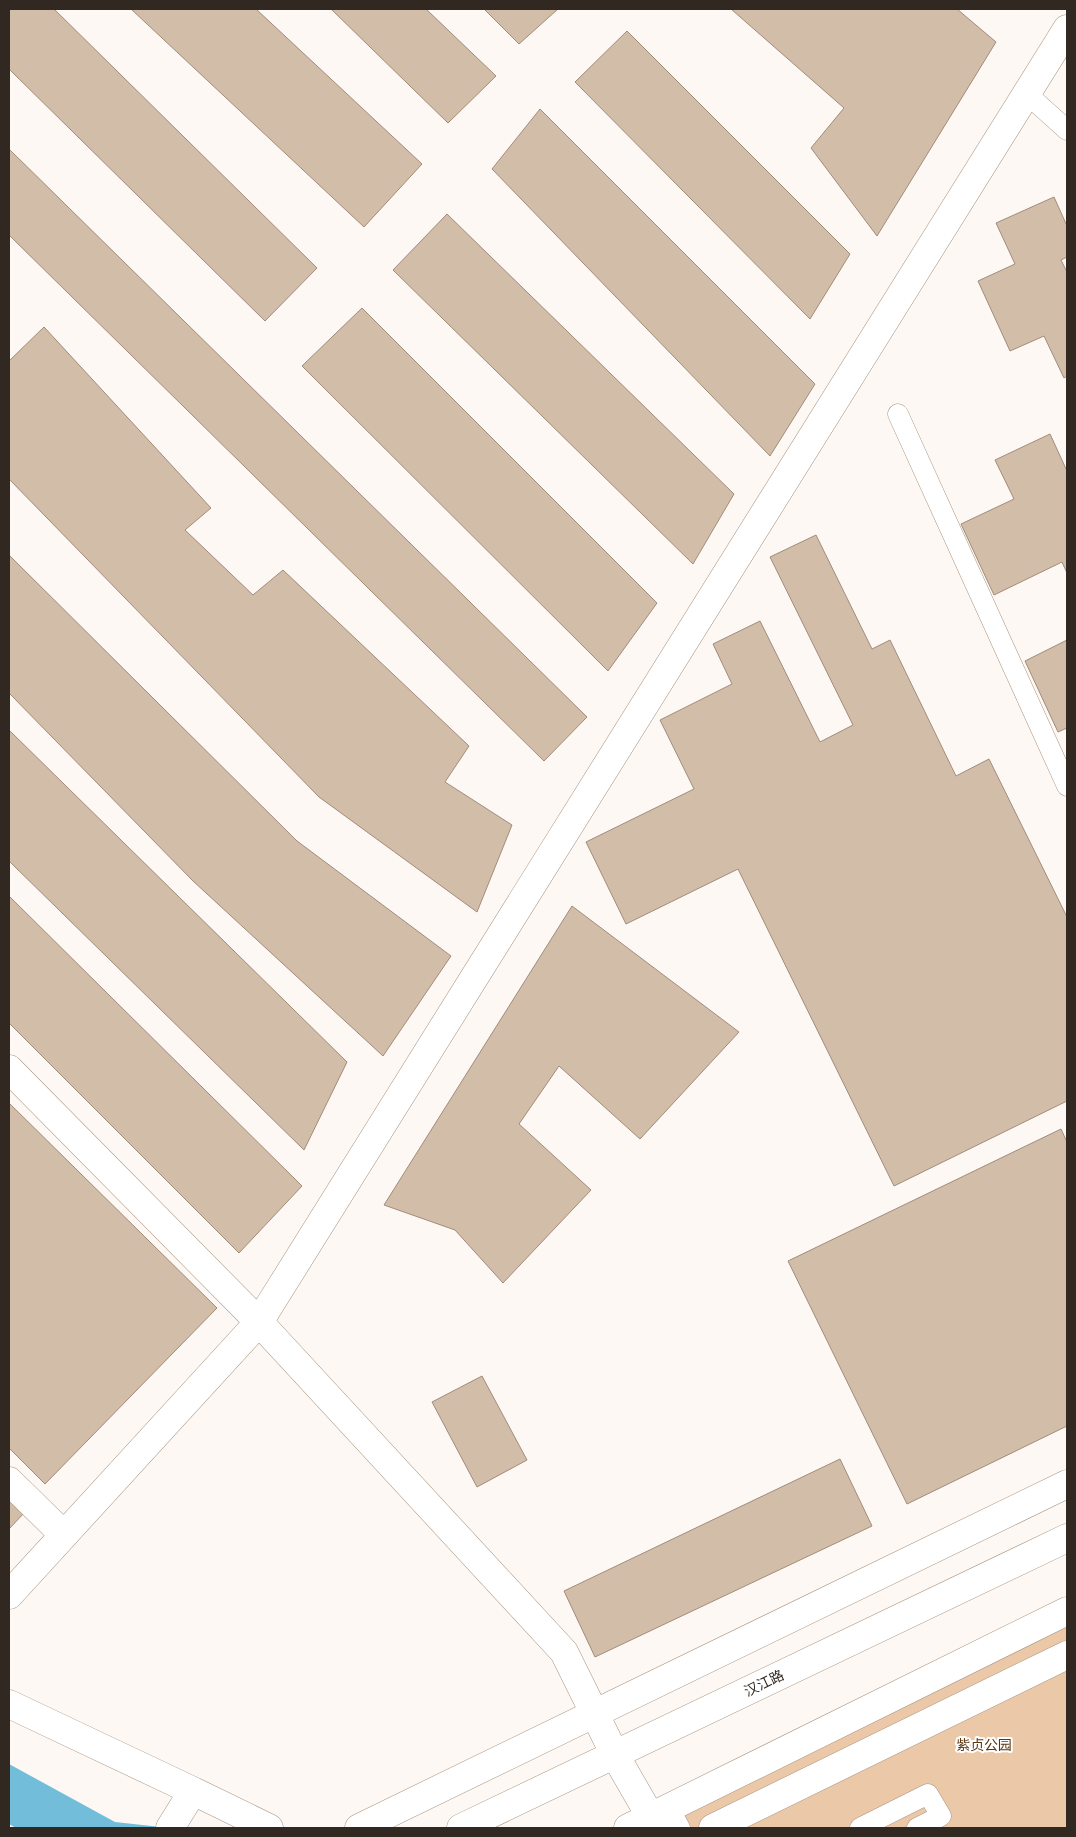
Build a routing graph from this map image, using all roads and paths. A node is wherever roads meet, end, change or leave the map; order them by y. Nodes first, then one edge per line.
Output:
1 (1067, 29) edge
2 (1027, 94) junction
3 (1067, 130) edge
4 (898, 414) dead end
5 (1067, 786) edge
6 (9, 1069) edge
7 (259, 1322) junction
8 (9, 1481) edge
9 (1067, 1484) edge
10 (64, 1535) junction
11 (1067, 1538) edge
12 (9, 1595) edge
13 (1067, 1611) edge
14 (1067, 1655) edge
15 (9, 1704) edge
16 (594, 1712) junction
17 (615, 1755) junction
18 (193, 1791) junction
19 (657, 1822) edge
20 (173, 1824) edge
21 (269, 1828) edge
22 (359, 1828) edge
23 (462, 1828) edge
24 (713, 1828) edge
25 (860, 1828) edge
26 (917, 1828) edge

1 - 2 street
2 - 3 lane
2 - 7 street
4 - 5 lane
6 - 7 street
7 - 10 street
7 - 16 street
8 - 10 street
9 - 16 street
10 - 12 street
11 - 17 street, 汉江路
13 - 19 street
14 - 24 street
15 - 18 street
16 - 17 street
16 - 22 street
17 - 19 street
17 - 23 street, 汉江路
18 - 20 street
18 - 21 street
25 - 26 lane

